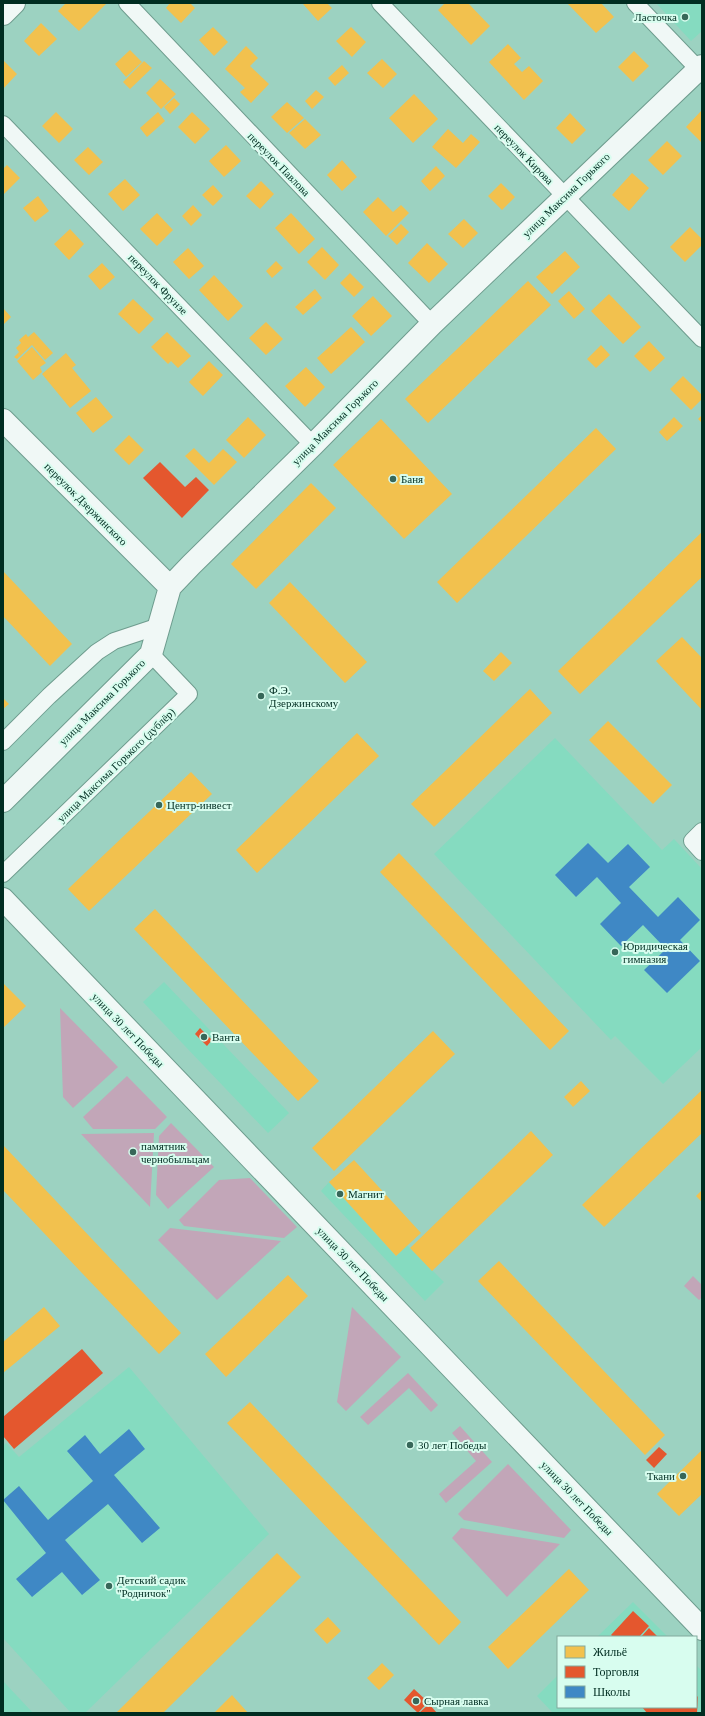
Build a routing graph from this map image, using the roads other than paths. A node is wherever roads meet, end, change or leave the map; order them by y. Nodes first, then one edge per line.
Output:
1 (14, 3) edge
2 (127, 3) edge
3 (380, 3) edge
4 (635, 3) edge
5 (3, 14) edge
6 (701, 69) edge
7 (3, 124) edge
8 (565, 196) junction
9 (432, 324) junction
10 (702, 339) edge
11 (3, 420) edge
12 (313, 445) junction
13 (170, 587) junction
14 (158, 626) junction
15 (151, 654) junction
16 (3, 742) edge
17 (3, 800) edge
18 (3, 874) edge
19 (3, 899) edge
20 (702, 1629) edge

1 - 5 street
2 - 9 street, переулок Павлова
3 - 8 street, переулок Кирова
4 - 6 street
6 - 8 street, улица Максима Горького
7 - 12 street, переулок Фрунзе
8 - 9 street, улица Максима Горького
8 - 10 street, переулок Кирова
9 - 12 street, улица Максима Горького
11 - 13 street, переулок Дзержинского
12 - 13 street, улица Максима Горького
13 - 14 street, улица Максима Горького
14 - 15 street, улица Максима Горького
14 - 16 street
15 - 17 street, улица Максима Горького
15 - 18 street, улица Максима Горького (дублёр)
19 - 20 street, улица 30 лет Победы

